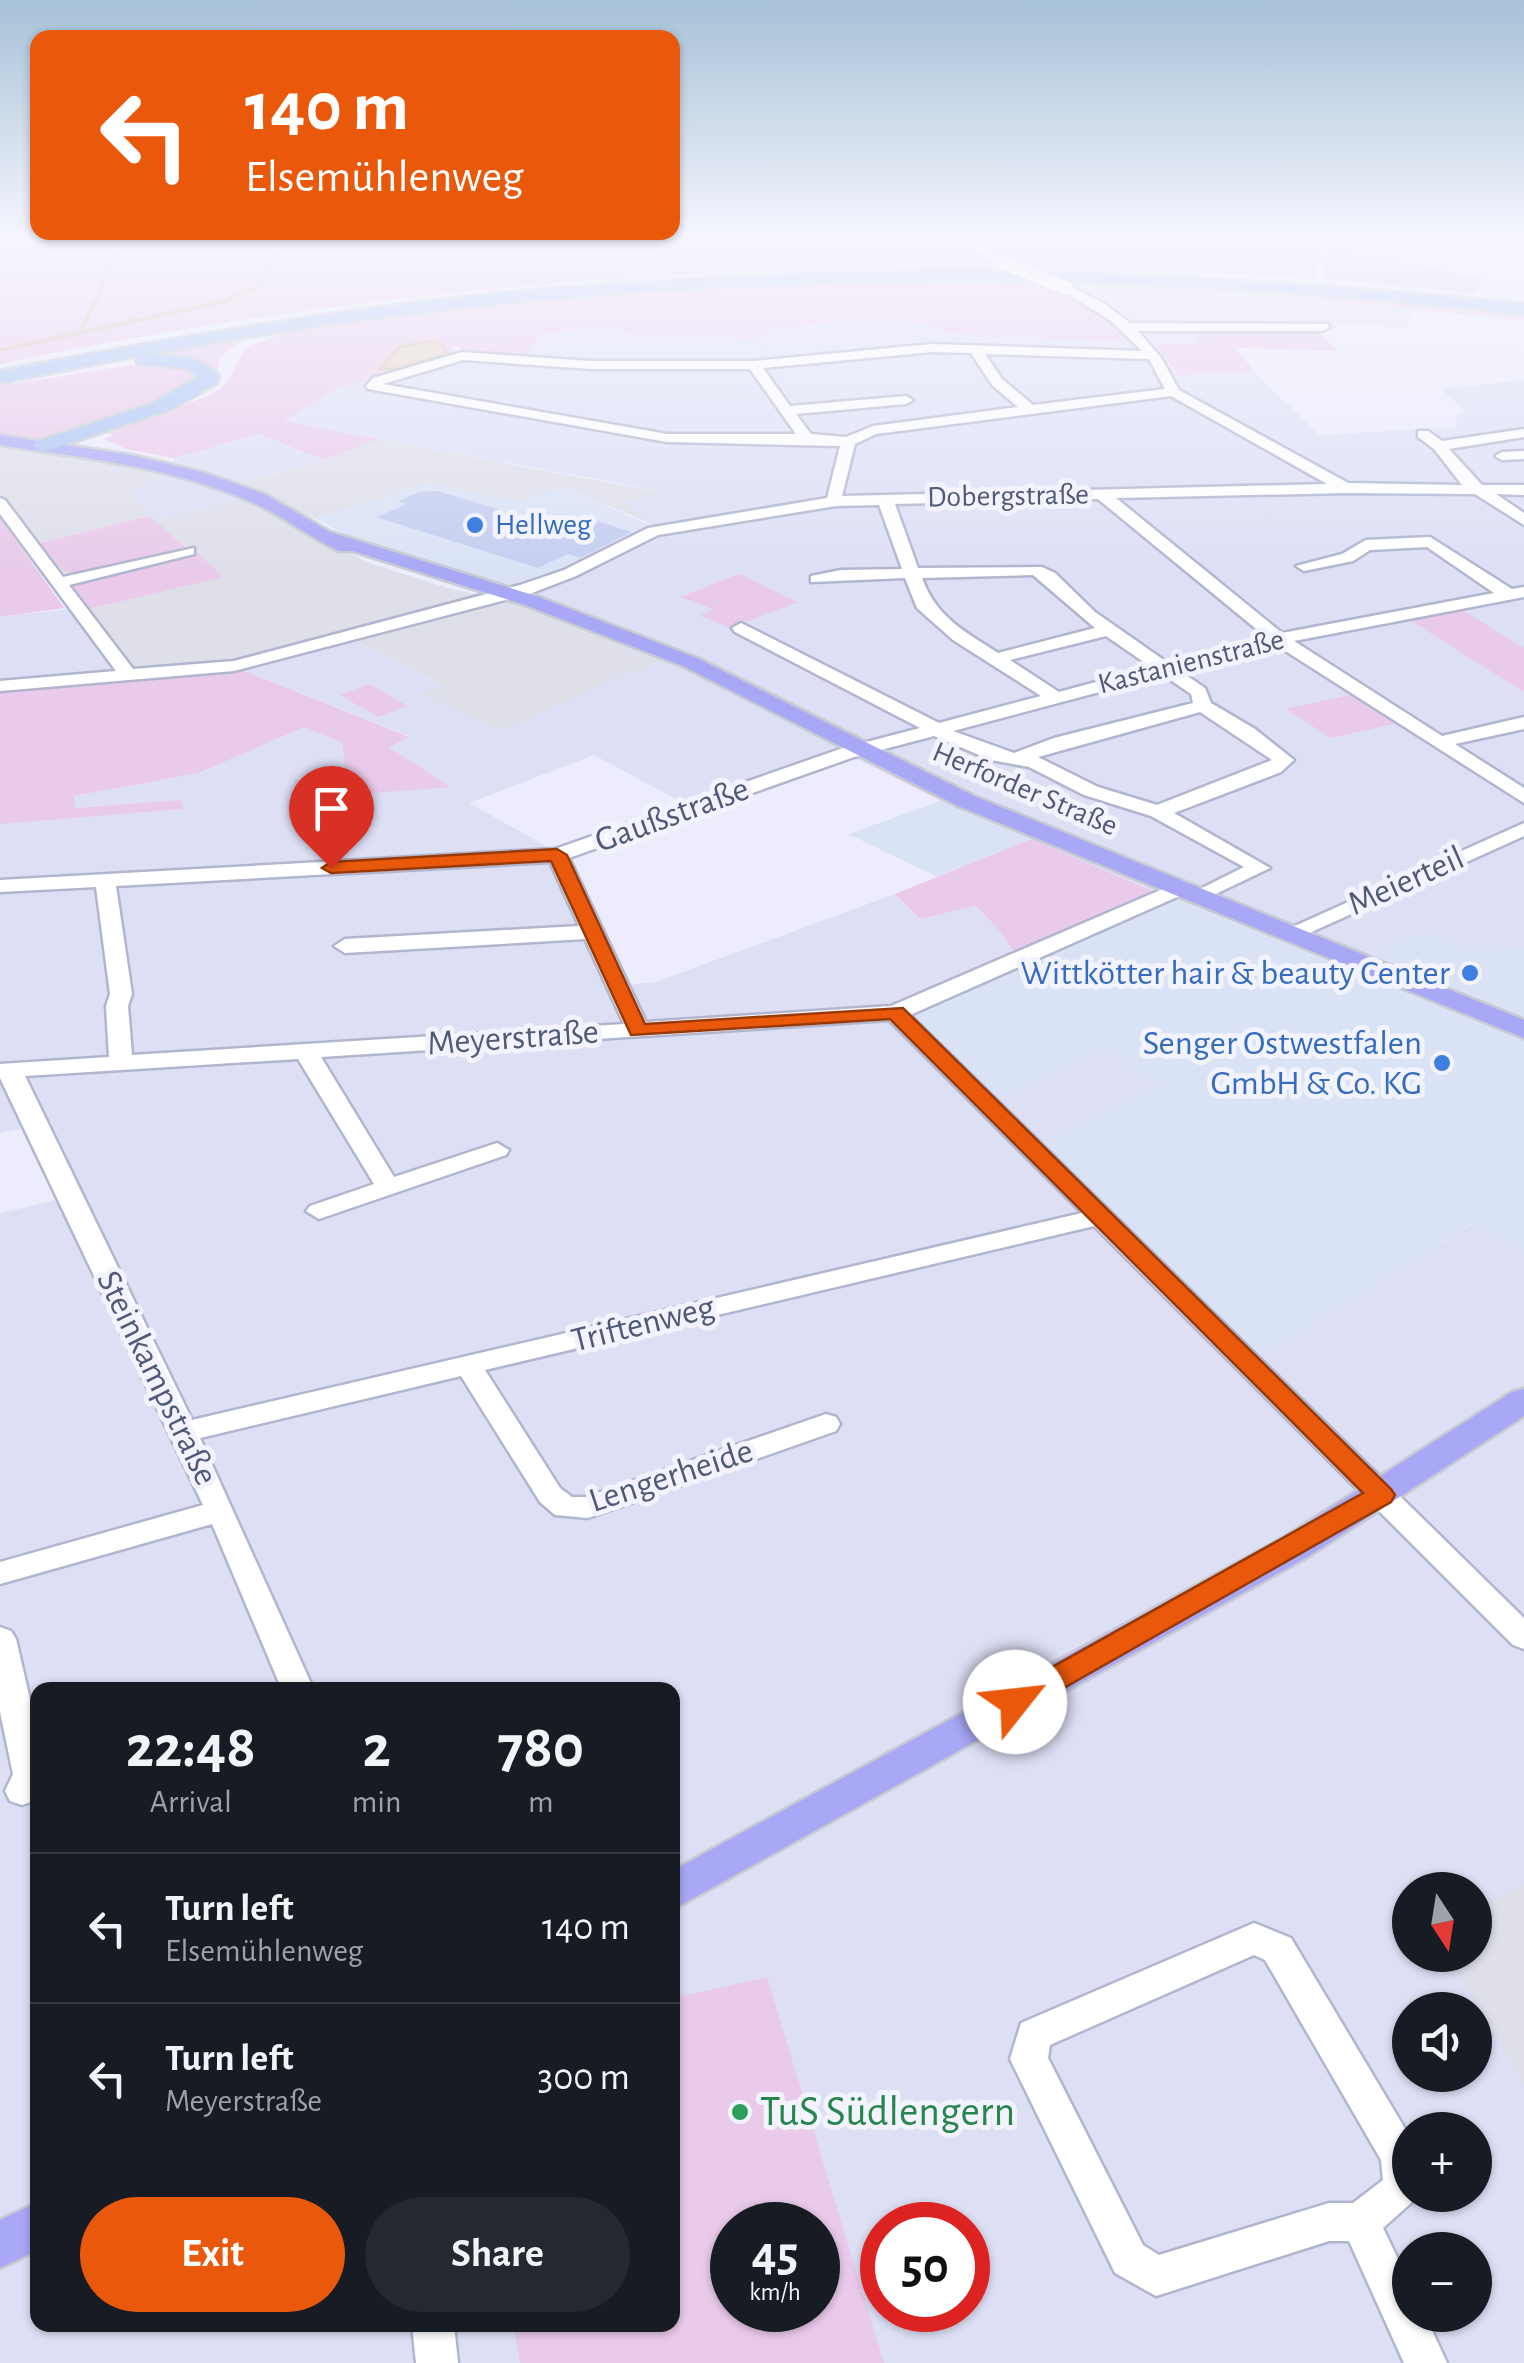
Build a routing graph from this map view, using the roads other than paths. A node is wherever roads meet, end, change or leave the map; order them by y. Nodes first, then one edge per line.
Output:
1 (107, 351) edge
2 (128, 351) edge
3 (231, 351) edge
4 (900, 351) edge
5 (976, 351) edge
6 (1020, 351) edge
7 (1147, 351) edge
8 (1150, 355) junction
9 (754, 366) junction
10 (0, 376) edge
11 (1173, 392) junction
12 (906, 400) dead end
13 (788, 410) junction
14 (1030, 410) junction
15 (1524, 433) edge
16 (1423, 434) dead end
17 (92, 437) junction
18 (806, 438) junction
19 (0, 440) edge
20 (848, 442) junction
21 (43, 446) junction
22 (1439, 446) junction
23 (1524, 455) edge
24 (106, 456) junction
25 (1502, 456) dead end
26 (1346, 488) junction
27 (1476, 489) junction
28 (1524, 490) edge
29 (1101, 494) junction
30 (886, 499) junction
31 (836, 501) junction
32 (0, 504) edge
33 (1524, 520) edge
34 (188, 550) dead end
35 (1304, 566) dead end
36 (910, 572) junction
37 (817, 579) dead end
38 (57, 583) junction
39 (1516, 593) edge
40 (507, 594) junction
41 (741, 628) dead end
42 (1109, 630) junction
43 (1279, 639) junction
44 (994, 659) junction
45 (1165, 668) junction
46 (126, 674) junction
47 (0, 686) edge
48 (1054, 697) junction
49 (1203, 706) junction
50 (1524, 723) edge
51 (937, 728) junction
52 (1439, 742) junction
53 (861, 749) junction
54 (1014, 759) junction
55 (1524, 797) edge
56 (1158, 812) junction
57 (1524, 829) edge
58 (557, 855) junction
59 (105, 880) junction
60 (0, 886) edge
61 (1188, 892) junction
62 (592, 932) junction
63 (1288, 934) junction
64 (345, 946) dead end
65 (895, 1013) junction
66 (638, 1030) junction
67 (1524, 1030) edge
68 (306, 1052) junction
69 (121, 1063) junction
70 (5, 1070) edge
71 (498, 1150) dead end
72 (388, 1187) junction
73 (320, 1211) dead end
74 (1104, 1216) junction
75 (470, 1366) junction
76 (1524, 1400) edge
77 (826, 1424) dead end
78 (182, 1432) junction
79 (1381, 1495) junction
80 (221, 1511) junction
81 (0, 1573) edge
82 (1524, 1637) edge
83 (0, 1639) edge
84 (295, 1682) edge
85 (22, 1791) dead end
86 (680, 1888) edge
87 (1360, 2222) junction
88 (30, 2229) edge
89 (0, 2245) edge
90 (434, 2332) edge
91 (437, 2363) edge
92 (1426, 2363) edge

1 - 10 highway
2 - 10 highway
3 - 17 highway
4 - 9 street
5 - 14 street
6 - 8 street
7 - 8 street
8 - 11 street
9 - 13 street
9 - 18 street
10 - 21 highway
11 - 14 street
11 - 26 street
12 - 13 street
13 - 18 street
14 - 20 street
15 - 22 street
16 - 22 street
17 - 21 highway
17 - 24 highway
18 - 20 street
19 - 21 main road, Herforder Straße
20 - 31 street
21 - 24 main road, Herforder Straße
22 - 27 street
23 - 25 street
24 - 40 main road, Herforder Straße
26 - 27 street, Dobergstraße
26 - 29 street, Dobergstraße
27 - 28 street, Dobergstraße
27 - 33 street
29 - 30 street, Dobergstraße
29 - 43 street
30 - 31 street, Dobergstraße
30 - 36 street
31 - 40 street, Dobergstraße
32 - 38 street
34 - 38 street
35 - 39 street
36 - 37 street
36 - 42 street
36 - 44 street
38 - 46 street
39 - 43 street, Kastanienstraße
40 - 46 street, Dobergstraße
40 - 53 main road, Herforder Straße
41 - 51 street
42 - 44 street
42 - 45 street
43 - 45 street, Kastanienstraße
43 - 52 street
44 - 48 street
45 - 48 street, Kastanienstraße
45 - 49 street
46 - 47 street, Dobergstraße
48 - 51 street, Kastanienstraße
49 - 54 street
49 - 56 street
50 - 52 street
51 - 53 street, Kastanienstraße
51 - 54 street
52 - 55 street
53 - 58 street, Gaußstraße
53 - 61 main road, Herforder Straße
54 - 56 street
56 - 61 street, Meyerstraße
57 - 63 street, Meierteil
58 - 59 street, Gaußstraße
58 - 62 street
59 - 60 street, Gaußstraße
59 - 69 street
61 - 63 main road, Herforder Straße
61 - 65 street, Meyerstraße
62 - 64 street
62 - 66 street
63 - 67 main road, Herforder Straße
65 - 66 street, Meyerstraße
65 - 74 street
66 - 68 street, Meyerstraße
68 - 69 street, Meyerstraße
68 - 72 street
69 - 70 street, Meyerstraße
70 - 78 street, Steinkampstraße
71 - 72 street
72 - 73 street
74 - 75 street, Triftenweg
74 - 79 street
75 - 77 street, Lengerheide
75 - 78 street, Triftenweg
76 - 79 main road
78 - 80 street, Steinkampstraße
79 - 82 street
79 - 86 main road
80 - 81 street
80 - 84 street, Steinkampstraße
83 - 85 street
87 - 87 street
87 - 92 street
88 - 89 main road
90 - 91 street

